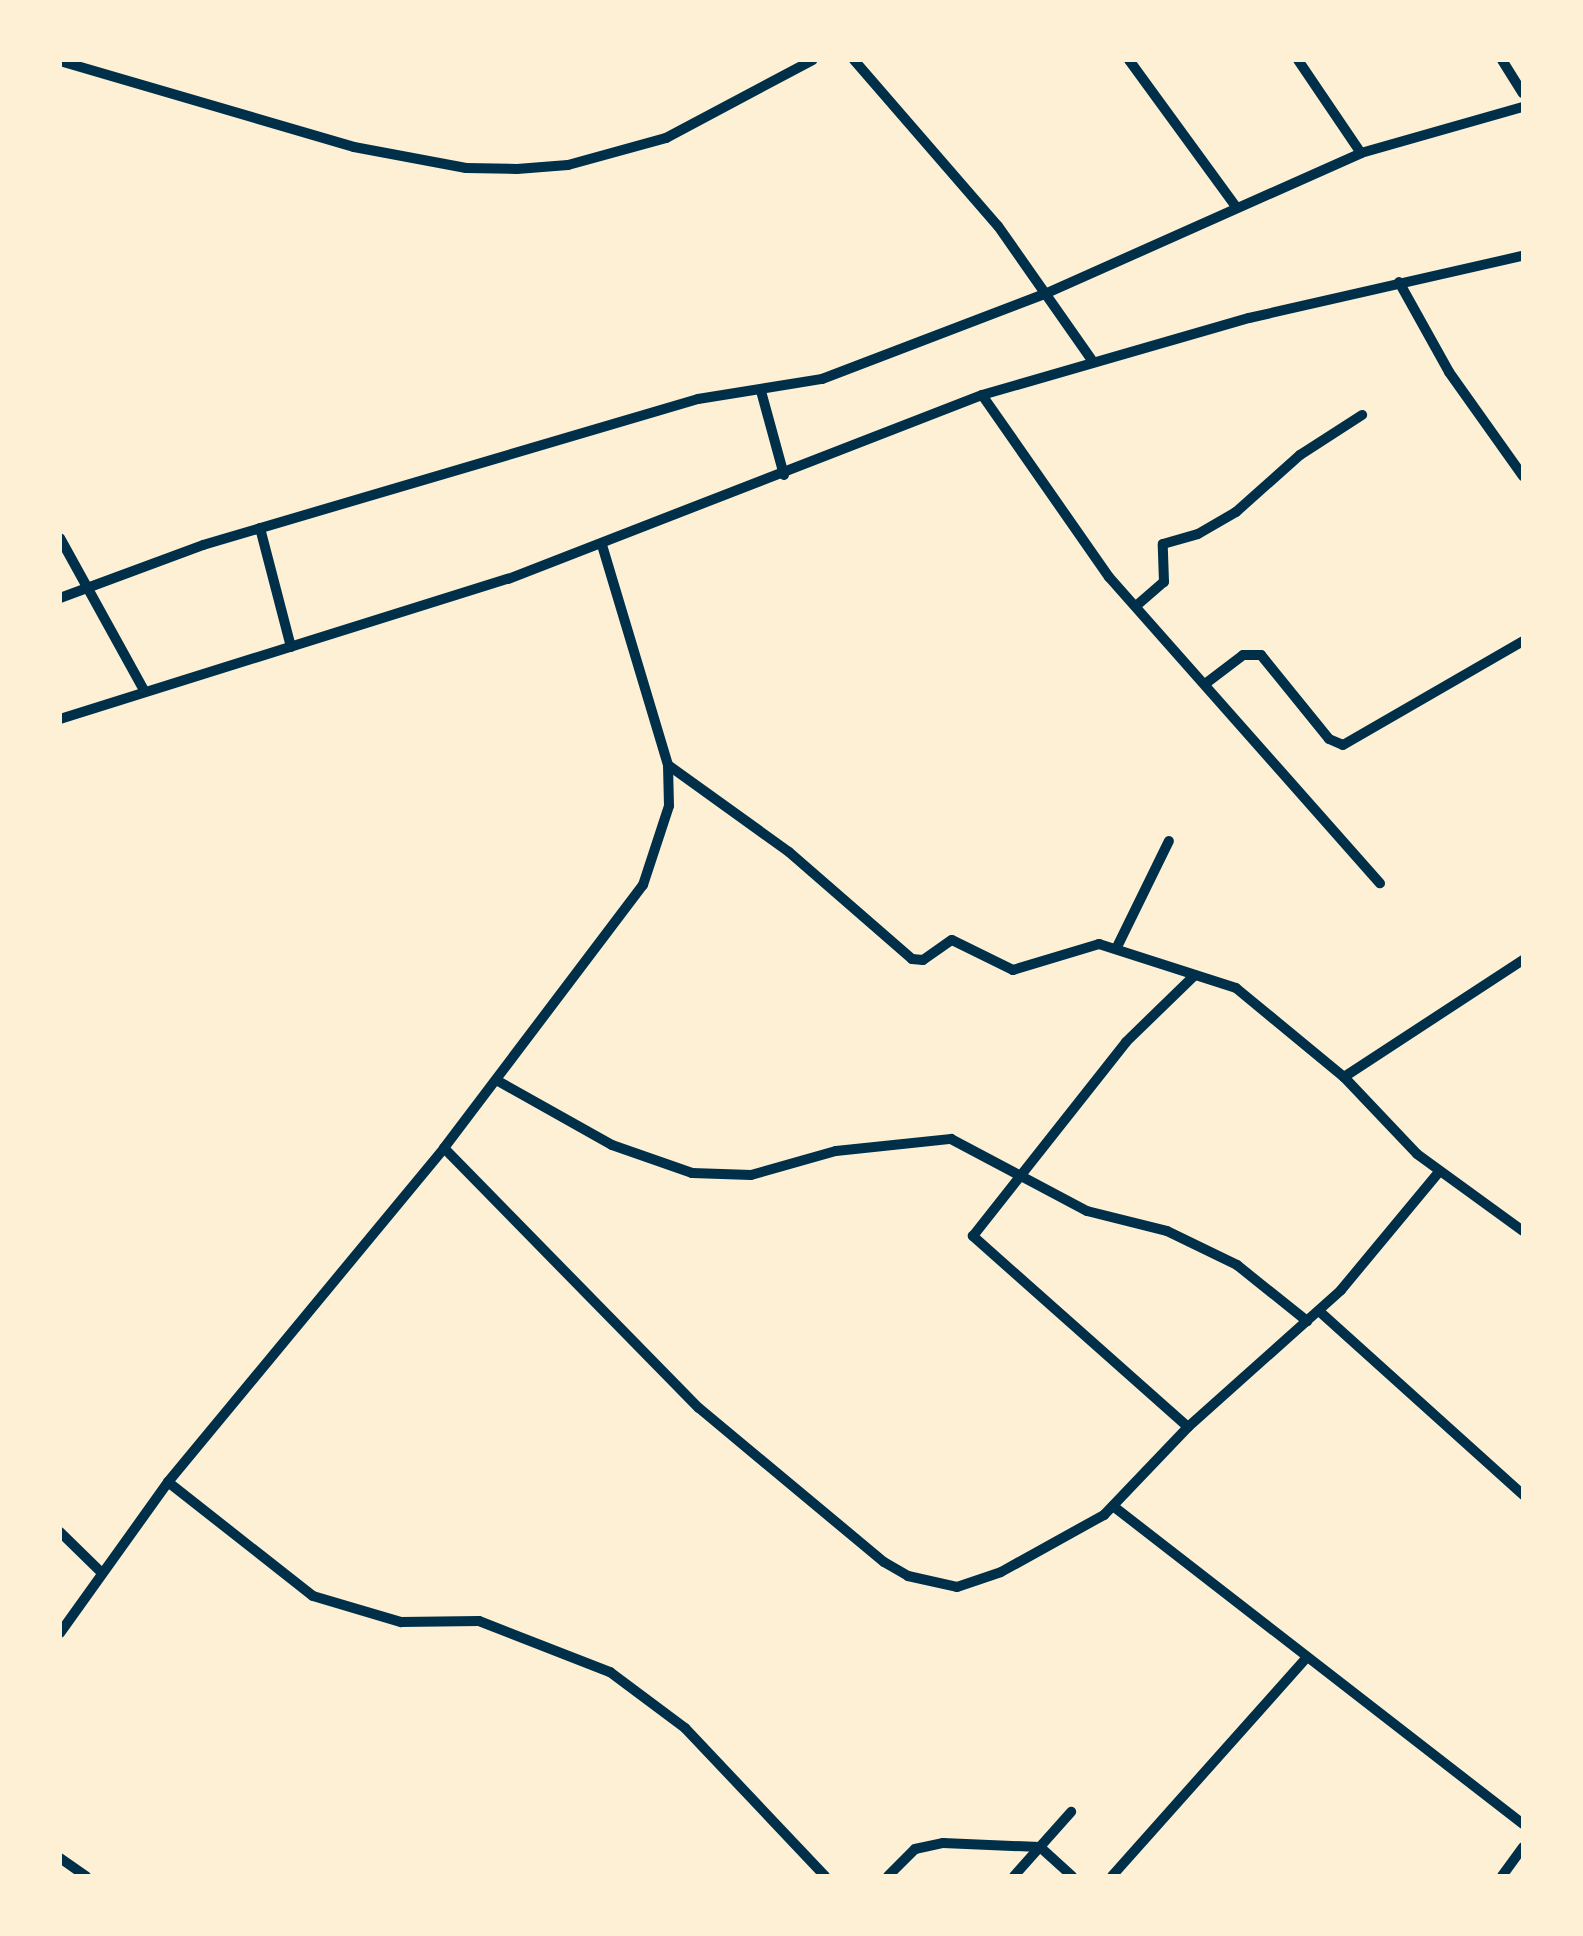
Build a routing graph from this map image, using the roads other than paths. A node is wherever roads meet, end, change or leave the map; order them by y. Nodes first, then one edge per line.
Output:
1 (60, 60) edge
2 (813, 60) edge
3 (854, 60) edge
4 (1129, 60) edge
5 (1298, 60) edge
6 (1502, 60) edge
7 (1523, 93) edge
8 (1523, 106) edge
9 (1362, 153) junction
10 (1237, 208) junction
11 (1523, 256) edge
12 (1399, 282) junction
13 (1047, 293) junction
14 (1092, 360) junction
15 (761, 390) junction
16 (982, 395) junction
17 (1362, 415) dead end
18 (784, 474) junction
19 (1523, 476) edge
20 (260, 528) junction
21 (60, 538) edge
22 (602, 546) junction
23 (90, 586) junction
24 (60, 598) edge
25 (1136, 606) junction
26 (1523, 641) edge
27 (291, 647) junction
28 (1205, 684) junction
29 (144, 690) junction
30 (60, 719) edge
31 (668, 765) junction
32 (1169, 840) dead end
33 (1380, 883) dead end
34 (1116, 947) junction
35 (1523, 960) edge
36 (1194, 975) junction
37 (1344, 1077) junction
38 (498, 1081) junction
39 (444, 1148) junction
40 (1439, 1172) junction
41 (1021, 1173) junction
42 (1523, 1231) edge
43 (1320, 1311) junction
44 (1306, 1321) junction
45 (1188, 1427) junction
46 (168, 1482) junction
47 (1523, 1495) edge
48 (1113, 1506) junction
49 (60, 1532) edge
50 (102, 1573) junction
51 (60, 1633) edge
52 (1307, 1657) junction
53 (1071, 1812) dead end
54 (1523, 1824) edge
55 (1040, 1847) junction
56 (1523, 1848) edge
57 (60, 1858) edge
58 (86, 1876) edge
59 (824, 1876) edge
60 (888, 1876) edge
61 (1014, 1876) edge
62 (1072, 1876) edge
63 (1112, 1876) edge
64 (1502, 1876) edge

1 - 2 street
3 - 13 street
4 - 10 street
5 - 9 street
6 - 7 street
8 - 9 street
9 - 10 street
10 - 13 street
11 - 12 street
12 - 14 street
12 - 19 street
13 - 14 street
13 - 15 street
14 - 16 street
15 - 18 street
15 - 20 street
16 - 18 street
16 - 25 street
17 - 25 street
18 - 22 street
20 - 23 street
20 - 27 street
21 - 23 street
22 - 27 street
22 - 31 street
23 - 24 street
23 - 29 street
25 - 28 street
26 - 28 street
27 - 29 street
28 - 33 street
29 - 30 street
31 - 34 street
31 - 38 street
32 - 34 street
34 - 36 street
35 - 37 street
36 - 37 street
36 - 41 street
37 - 40 street
38 - 39 street
38 - 41 street
39 - 46 street
39 - 48 street
40 - 42 street
40 - 43 street
41 - 44 street
41 - 45 street
43 - 44 street
43 - 47 street
44 - 45 street
45 - 48 street
46 - 50 street
46 - 59 street
48 - 52 street
49 - 50 street
50 - 51 street
52 - 54 street
52 - 63 street
53 - 55 street
55 - 60 street
55 - 61 street
55 - 62 street
56 - 64 street
57 - 58 street

